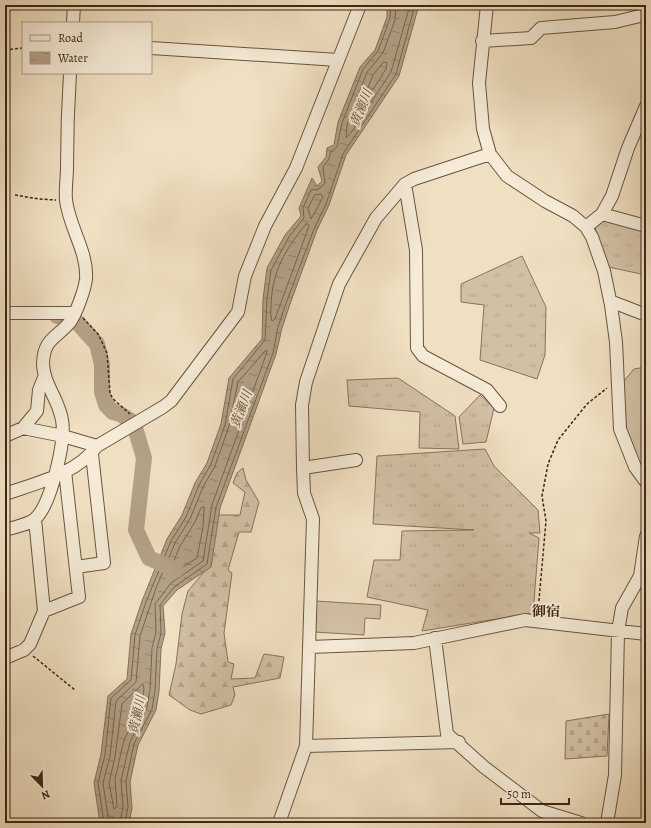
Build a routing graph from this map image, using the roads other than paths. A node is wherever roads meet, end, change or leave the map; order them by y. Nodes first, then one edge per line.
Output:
1 (74, 5) edge
2 (360, 5) edge
3 (487, 5) edge
4 (644, 13) edge
5 (73, 22) edge
6 (482, 42) junction
7 (152, 48) edge
8 (338, 60) junction
9 (70, 74) edge
10 (646, 106) edge
11 (490, 154) junction
12 (405, 184) junction
13 (602, 214) junction
14 (646, 226) edge
15 (586, 227) junction
16 (610, 302) junction
17 (5, 313) edge
18 (646, 315) edge
19 (73, 316) junction
20 (45, 375) junction
21 (500, 406) dead end
22 (23, 428) junction
23 (5, 436) edge
24 (63, 436) junction
25 (95, 450) junction
26 (356, 460) dead end
27 (303, 468) junction
28 (60, 474) junction
29 (646, 482) edge
30 (5, 494) edge
31 (35, 519) junction
32 (5, 530) edge
33 (646, 536) edge
34 (76, 567) junction
35 (44, 611) junction
36 (618, 631) junction
37 (646, 634) edge
38 (434, 638) junction
39 (310, 647) junction
40 (5, 658) edge
41 (459, 742) junction
42 (306, 746) junction
43 (279, 823) edge
44 (581, 823) edge
45 (607, 823) edge

1 - 5 street
2 - 8 street
3 - 6 street
4 - 6 street
6 - 11 street
7 - 8 street
8 - 25 street
9 - 19 street
10 - 13 street
11 - 12 street
11 - 15 street
12 - 21 street
12 - 27 street
13 - 14 street
13 - 15 street
15 - 16 street
16 - 18 street
16 - 29 street
17 - 19 street
19 - 20 street
20 - 22 street
20 - 24 street
22 - 23 street
22 - 24 street
24 - 25 street
24 - 28 street
25 - 28 street
25 - 34 street
26 - 27 street
27 - 39 street
28 - 30 street
28 - 31 street
28 - 34 street
31 - 32 street
31 - 35 street
33 - 36 street
34 - 35 street
35 - 40 street
36 - 37 street
36 - 38 street
36 - 45 street
38 - 39 street
38 - 41 street
39 - 42 street
41 - 42 street
41 - 44 street
42 - 43 street

